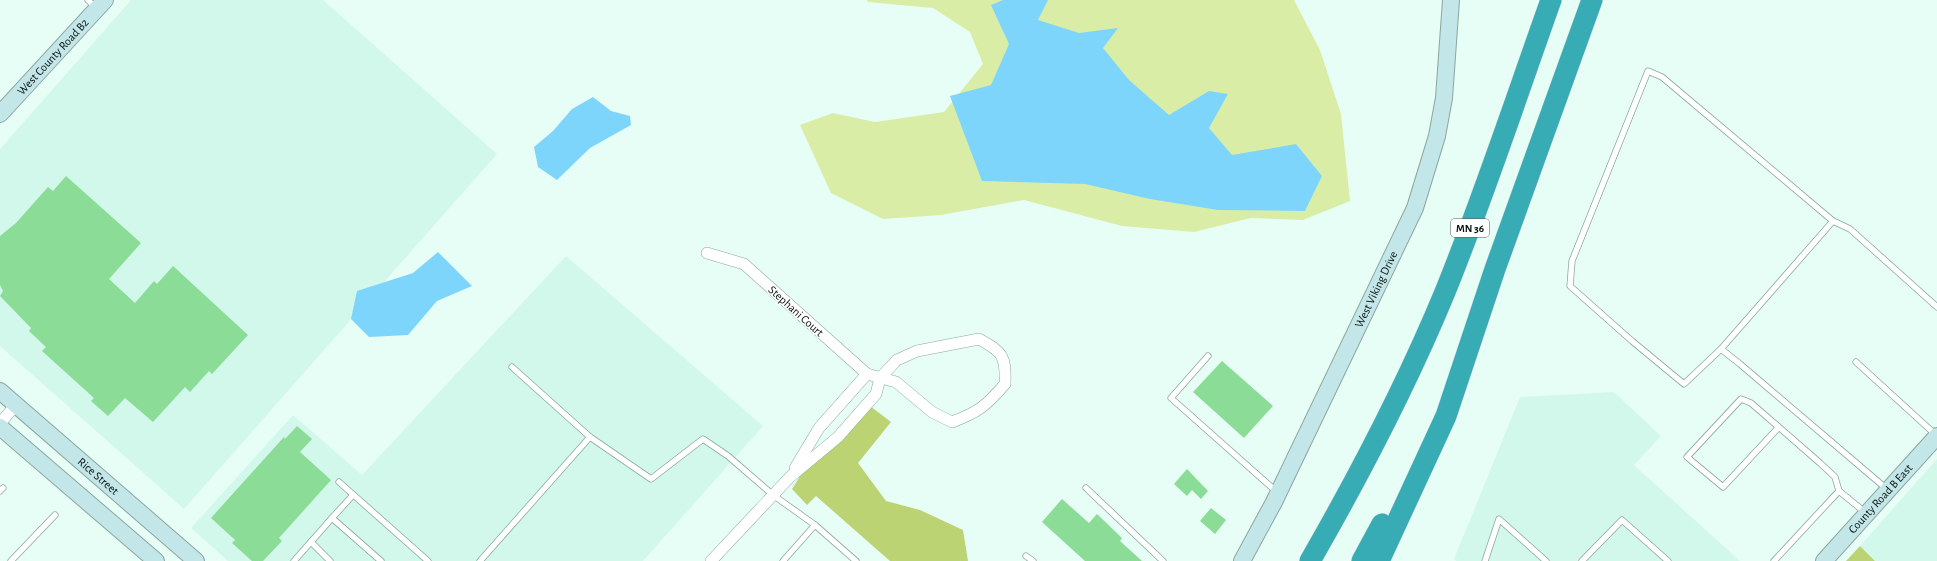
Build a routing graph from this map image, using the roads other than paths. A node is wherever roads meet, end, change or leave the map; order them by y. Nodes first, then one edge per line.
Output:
1 (1451, 0) edge
2 (1551, 0) edge
3 (1592, 0) edge
4 (97, 3) edge
5 (0, 114) edge
6 (1833, 221) junction
7 (707, 253) dead end
8 (1495, 269) junction
9 (1937, 306) edge
10 (1721, 349) junction
11 (1208, 356) dead end
12 (1856, 362) dead end
13 (512, 367) dead end
14 (867, 374) junction
15 (880, 378) junction
16 (0, 391) edge
17 (16, 405) junction
18 (0, 423) edge
19 (0, 427) edge
20 (1779, 427) junction
21 (1937, 436) edge
22 (590, 437) junction
23 (1371, 448) junction
24 (790, 476) junction
25 (339, 482) dead end
26 (1086, 488) dead end
27 (1888, 490) junction
28 (1839, 491) junction
29 (1278, 494) junction
30 (353, 495) junction
31 (773, 495) junction
32 (1867, 514) junction
33 (55, 515) dead end
34 (332, 518) junction
35 (815, 524) junction
36 (311, 542) junction
37 (1026, 556) dead end
38 (11, 561) edge
39 (156, 561) edge
40 (196, 561) edge
41 (294, 561) edge
42 (330, 561) edge
43 (381, 561) edge
44 (428, 561) edge
45 (480, 561) edge
46 (711, 561) edge
47 (783, 561) edge
48 (856, 561) edge
49 (1032, 561) edge
50 (1163, 561) edge
51 (1242, 561) edge
52 (1295, 561) edge
53 (1310, 561) edge
54 (1362, 561) edge
55 (1379, 561) edge
56 (1485, 561) edge
57 (1546, 561) edge
58 (1582, 561) edge
59 (1668, 561) edge
60 (1774, 561) edge
61 (1824, 561) edge

1 - 29 street, West Viking Drive
2 - 23 highway, MN 36
3 - 8 highway, MN 36
4 - 5 street, West County Road B2
6 - 9 lane
6 - 10 lane
6 - 10 lane
7 - 14 street, Stephani Court
8 - 54 highway, MN 36
8 - 55 highway
10 - 27 lane
11 - 29 lane
12 - 21 lane
13 - 22 lane
14 - 15 street, Stephani Court
14 - 24 street
15 - 15 street, Stephani Court
15 - 24 street
16 - 17 street, Rice Street
17 - 18 street
17 - 40 street, Rice Street
19 - 39 street
20 - 20 lane
20 - 28 lane
21 - 27 street, County Road B East
22 - 31 lane
22 - 45 lane
23 - 52 highway
23 - 53 highway, MN 36
24 - 31 street
25 - 30 lane
26 - 50 lane
27 - 32 street, County Road B East
28 - 32 lane
28 - 60 lane
29 - 51 street, West Viking Drive
30 - 34 lane
30 - 44 lane
31 - 35 lane
31 - 46 street
32 - 61 street, County Road B East
33 - 38 lane
34 - 36 lane
34 - 43 lane
35 - 47 lane
35 - 48 lane
36 - 41 lane
36 - 42 lane
37 - 49 lane
56 - 57 lane
58 - 59 lane

